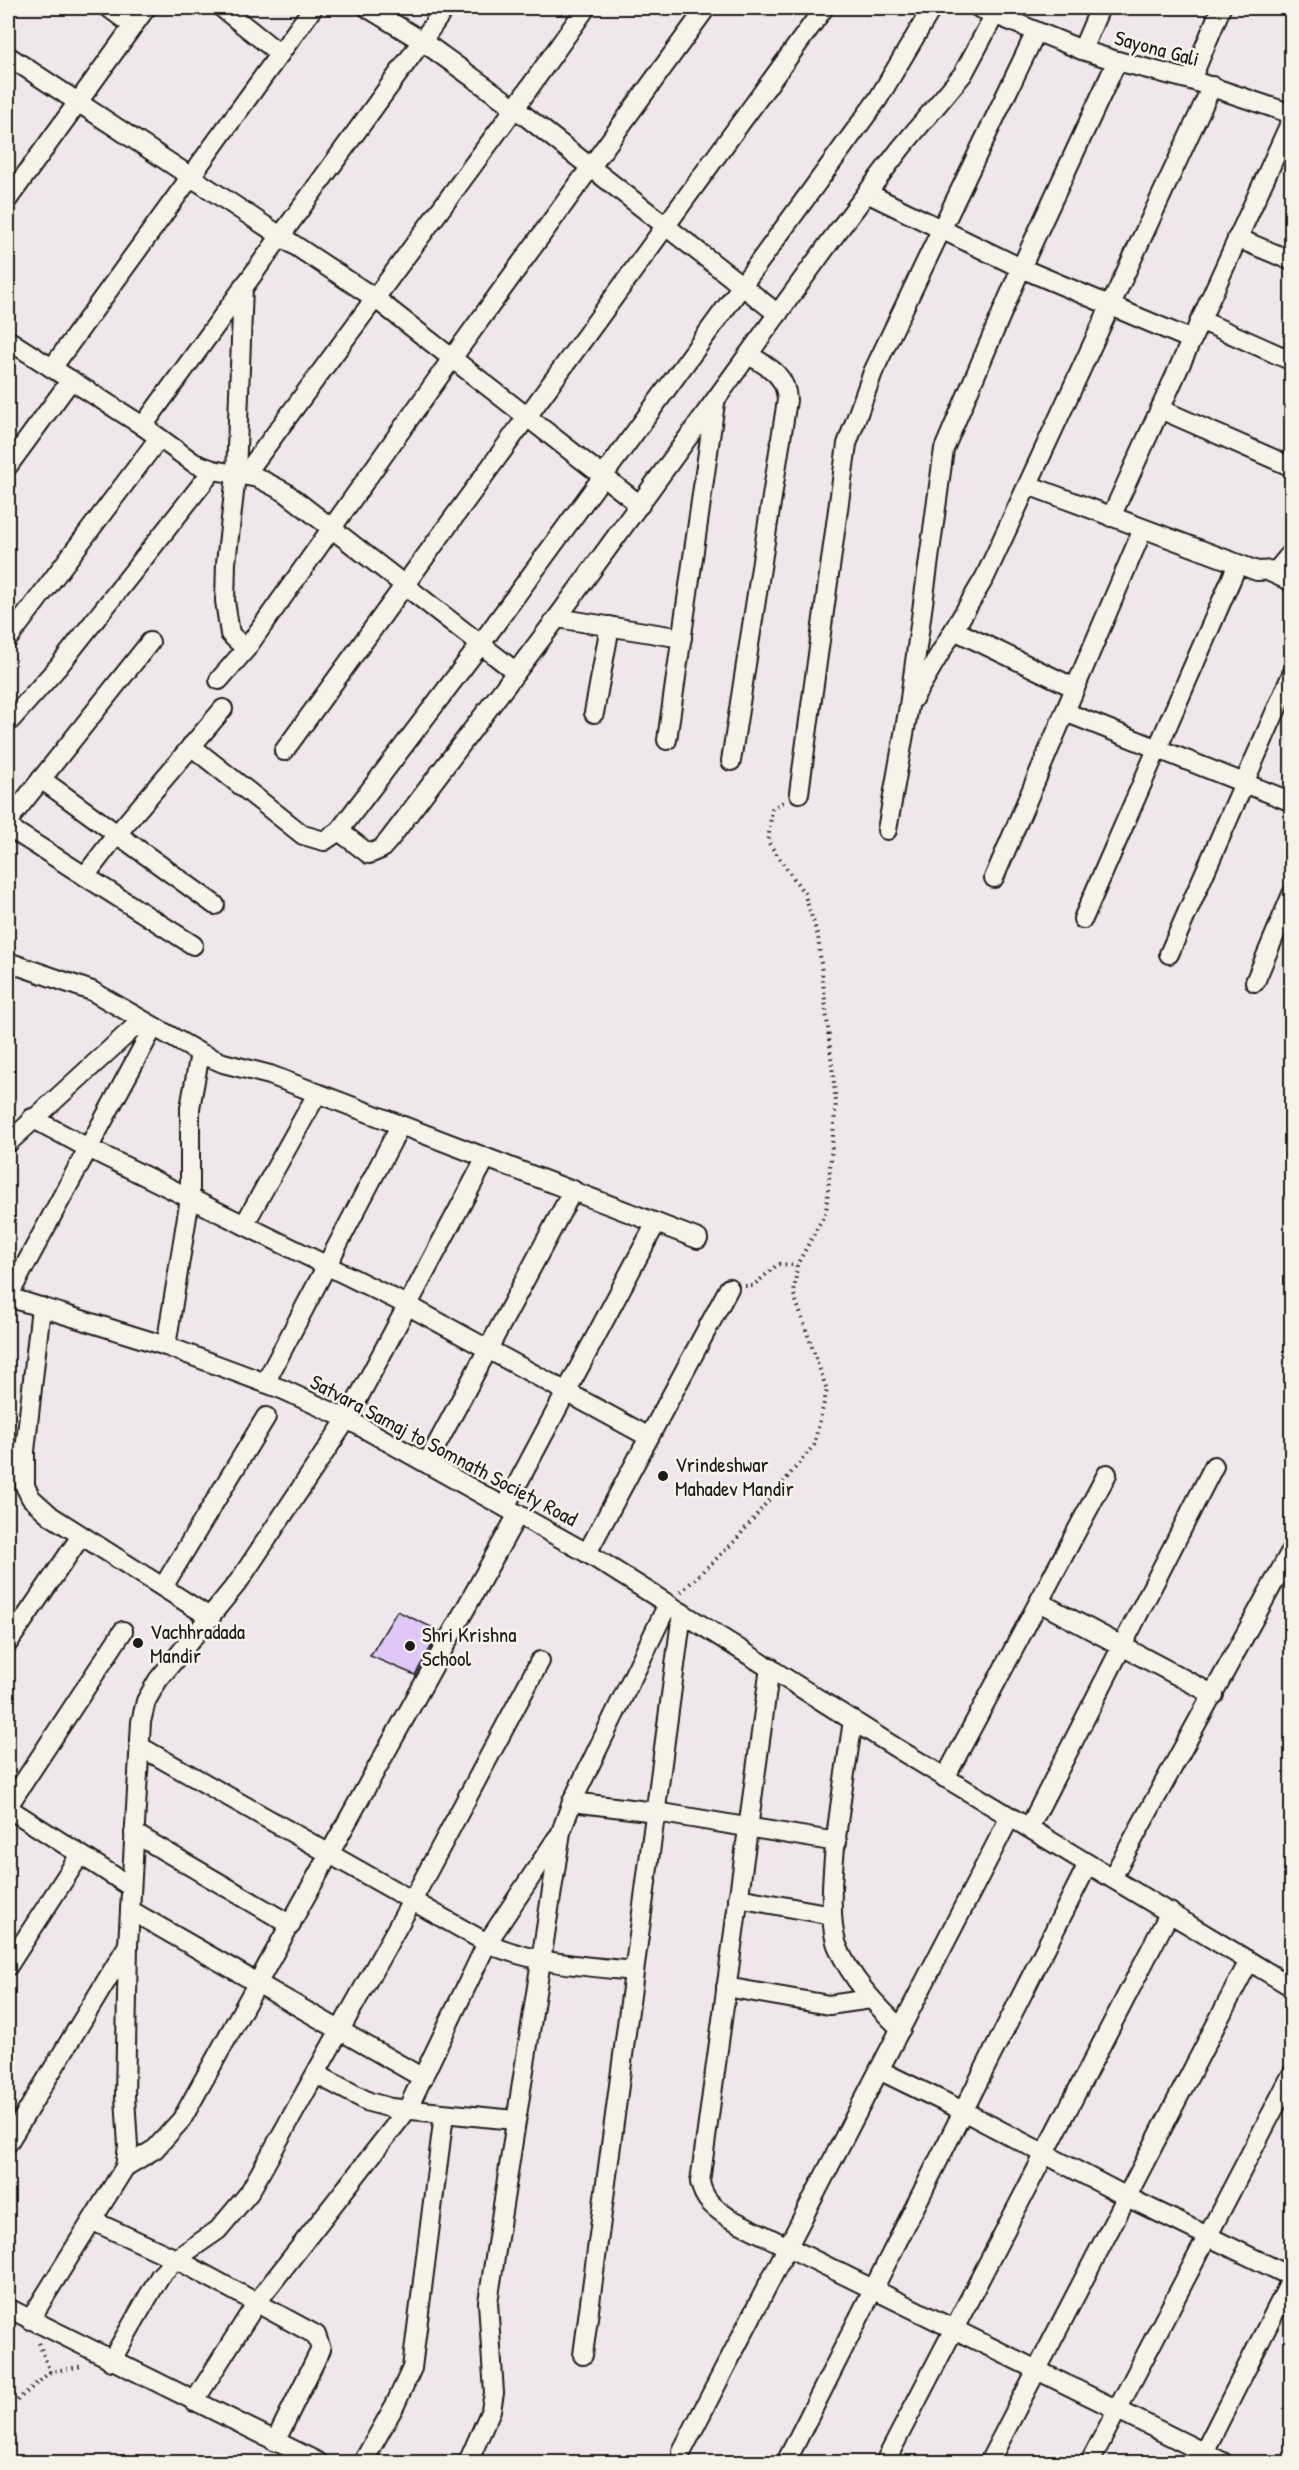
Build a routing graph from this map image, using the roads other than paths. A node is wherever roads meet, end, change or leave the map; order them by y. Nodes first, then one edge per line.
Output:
1 (109, 8) edge
2 (146, 8) edge
3 (222, 8) edge
4 (314, 8) edge
5 (368, 8) edge
6 (446, 8) edge
7 (586, 8) edge
8 (706, 8) edge
9 (824, 8) edge
10 (932, 8) edge
11 (1100, 8) edge
12 (1221, 8) edge
13 (983, 9) edge
14 (132, 25) junction
15 (1036, 32) junction
16 (422, 41) junction
17 (1082, 50) junction
18 (280, 54) junction
19 (8, 56) edge
20 (1117, 61) junction
21 (1191, 80) junction
22 (1212, 86) junction
23 (75, 102) junction
24 (515, 108) junction
25 (1292, 114) edge
26 (1292, 118) edge
27 (592, 168) junction
28 (191, 176) junction
29 (9, 193) edge
30 (867, 193) junction
31 (666, 226) junction
32 (941, 231) junction
33 (280, 234) junction
34 (1237, 238) junction
35 (1292, 261) edge
36 (1022, 268) junction
37 (243, 286) junction
38 (742, 286) junction
39 (376, 298) junction
40 (1111, 305) junction
41 (778, 314) junction
42 (1200, 320) junction
43 (8, 340) edge
44 (1191, 340) junction
45 (749, 355) junction
46 (453, 357) junction
47 (1292, 361) edge
48 (52, 368) junction
49 (71, 380) junction
50 (716, 401) junction
51 (1160, 409) junction
52 (527, 416) junction
53 (143, 426) junction
54 (159, 438) junction
55 (8, 466) edge
56 (1292, 467) edge
57 (213, 470) junction
58 (240, 475) junction
59 (604, 475) junction
60 (1028, 485) junction
61 (640, 504) junction
62 (1111, 517) junction
63 (332, 527) junction
64 (1143, 529) junction
65 (1292, 552) edge
66 (1237, 566) junction
67 (1269, 572) junction
68 (1292, 582) edge
69 (404, 585) junction
70 (557, 618) junction
71 (610, 626) junction
72 (954, 630) junction
73 (682, 638) junction
74 (8, 639) edge
75 (150, 642) dead end
76 (480, 645) junction
77 (246, 649) junction
78 (516, 672) junction
79 (1292, 674) edge
80 (219, 680) dead end
81 (1075, 688) junction
82 (909, 706) junction
83 (223, 709) dead end
84 (1065, 712) junction
85 (594, 713) dead end
86 (8, 723) edge
87 (667, 740) dead end
88 (191, 746) junction
89 (1157, 749) junction
90 (284, 750) dead end
91 (731, 761) dead end
92 (41, 778) junction
93 (1245, 783) junction
94 (799, 793) road end
95 (1292, 802) edge
96 (8, 821) edge
97 (8, 826) edge
98 (886, 830) dead end
99 (339, 831) junction
100 (117, 834) junction
101 (85, 876) junction
102 (994, 878) dead end
103 (1292, 894) edge
104 (215, 905) dead end
105 (1083, 919) dead end
106 (193, 945) dead end
107 (1169, 954) dead end
108 (8, 962) edge
109 (1255, 982) dead end
110 (147, 1024) junction
111 (200, 1053) junction
112 (317, 1094) junction
113 (32, 1118) junction
114 (400, 1126) junction
115 (8, 1143) edge
116 (88, 1148) junction
117 (486, 1158) junction
118 (573, 1190) junction
119 (190, 1198) junction
120 (656, 1223) junction
121 (244, 1225) junction
122 (698, 1239) dead end
123 (327, 1266) junction
124 (729, 1288) road end
125 (8, 1297) edge
126 (407, 1305) junction
127 (41, 1307) junction
128 (166, 1346) junction
129 (489, 1349) junction
130 (265, 1383) junction
131 (567, 1392) junction
132 (266, 1418) dead end
133 (347, 1419) junction
134 (649, 1437) junction
135 (427, 1463) junction
136 (1214, 1466) dead end
137 (1107, 1474) dead end
138 (511, 1510) junction
139 (81, 1536) junction
140 (1292, 1549) edge
141 (587, 1553) junction
142 (163, 1587) junction
143 (1039, 1602) junction
144 (675, 1608) junction
145 (211, 1618) junction
146 (123, 1631) dead end
147 (8, 1643) edge
148 (1123, 1644) junction
149 (540, 1661) dead end
150 (770, 1667) junction
151 (1214, 1695) junction
152 (853, 1720) junction
153 (139, 1746) junction
154 (945, 1778) junction
155 (572, 1802) junction
156 (8, 1807) edge
157 (656, 1812) junction
158 (1010, 1817) junction
159 (1029, 1828) junction
160 (748, 1829) junction
161 (561, 1832) junction
162 (134, 1833) junction
163 (837, 1842) junction
164 (330, 1855) junction
165 (80, 1856) junction
166 (1088, 1864) junction
167 (1112, 1878) junction
168 (131, 1887) junction
169 (738, 1898) junction
170 (412, 1901) junction
171 (130, 1910) junction
172 (1170, 1912) junction
173 (832, 1915) junction
174 (291, 1925) junction
175 (487, 1943) junction
176 (128, 1945) junction
177 (541, 1960) junction
178 (1249, 1961) junction
179 (8, 1966) edge
180 (634, 1971) junction
181 (258, 1983) junction
182 (726, 1987) junction
183 (1292, 1987) edge
184 (871, 1999) junction
185 (901, 2028) junction
186 (340, 2030) junction
187 (879, 2070) junction
188 (316, 2074) junction
189 (1292, 2074) edge
190 (423, 2078) junction
191 (407, 2110) junction
192 (963, 2111) junction
193 (444, 2114) junction
194 (515, 2120) junction
195 (8, 2143) edge
196 (1045, 2155) junction
197 (125, 2167) junction
198 (1126, 2197) junction
199 (93, 2221) junction
200 (1208, 2236) junction
201 (787, 2247) junction
202 (176, 2259) junction
203 (1292, 2278) edge
204 (874, 2288) junction
205 (257, 2302) junction
206 (8, 2308) edge
207 (30, 2320) junction
208 (955, 2327) junction
209 (583, 2355) dead end
210 (111, 2361) junction
211 (1036, 2371) junction
212 (195, 2402) junction
213 (1117, 2411) junction
214 (276, 2442) junction
215 (682, 2451) dead end
216 (1202, 2458) edge
217 (318, 2463) edge
218 (363, 2463) edge
219 (468, 2463) edge
220 (786, 2463) edge
221 (885, 2463) edge
222 (989, 2463) edge
223 (1090, 2463) edge
224 (1223, 2463) edge

1 - 14 street
2 - 14 street
3 - 18 street
4 - 18 street
5 - 16 street
6 - 16 street
7 - 24 street
8 - 27 street
9 - 31 street
10 - 38 street
11 - 17 street
12 - 21 street
13 - 15 street, Sayona Gali
13 - 30 street
14 - 23 street
15 - 17 street, Sayona Gali
15 - 32 street
16 - 24 street
16 - 33 street
17 - 20 street, Sayona Gali
18 - 28 street
19 - 23 street
20 - 21 street, Sayona Gali
20 - 36 street
21 - 22 street, Sayona Gali
22 - 25 street, Sayona Gali
22 - 40 street
23 - 28 street
23 - 29 street
24 - 27 street
24 - 39 street
26 - 34 street
27 - 31 street
27 - 46 street
28 - 33 street
28 - 48 street
30 - 32 street
30 - 41 street
31 - 38 street
31 - 52 street
32 - 36 street
32 - 94 street
33 - 37 street
33 - 39 street
34 - 35 street
34 - 42 street
36 - 40 street
36 - 82 street
37 - 53 street
37 - 58 street
38 - 41 street
38 - 59 street
39 - 46 street
39 - 58 street
40 - 44 street
40 - 60 street
41 - 45 street
42 - 44 street
42 - 47 street
43 - 48 street
44 - 51 street
45 - 50 street
45 - 91 street
46 - 52 street
46 - 63 street
48 - 49 street
49 - 53 street
49 - 55 street
50 - 61 street
50 - 73 street
51 - 56 street
51 - 62 street
52 - 59 street
52 - 69 street
53 - 54 street
54 - 57 street
54 - 74 street
57 - 58 street
57 - 86 street
58 - 63 street
58 - 77 street
59 - 61 street
59 - 76 street
60 - 62 street
60 - 72 street
61 - 70 street
62 - 64 street
63 - 69 street
63 - 77 street
64 - 66 street
64 - 81 street
65 - 67 street
66 - 67 street
66 - 89 street
67 - 68 street
69 - 76 street
69 - 90 street
70 - 71 street
70 - 78 street
71 - 73 street
71 - 85 street
72 - 81 street
72 - 82 street
73 - 87 street
75 - 92 street
76 - 78 street
76 - 99 street
77 - 80 street
78 - 99 street
79 - 93 street
81 - 84 street
82 - 98 street
83 - 88 street
84 - 89 street
84 - 102 street
88 - 99 street
88 - 100 street
89 - 93 street
89 - 105 street
92 - 96 street
92 - 100 street
93 - 95 street
93 - 107 street
97 - 101 street
100 - 101 street
100 - 104 street
101 - 106 street
103 - 109 street
108 - 110 street
110 - 111 street
110 - 113 street
110 - 116 street
111 - 112 street
111 - 119 street
112 - 114 street
112 - 121 street
113 - 115 street
113 - 116 street
114 - 117 street
114 - 123 street
116 - 119 street
116 - 125 street
117 - 118 street
117 - 126 street
118 - 120 street
118 - 129 street
119 - 121 street
119 - 128 street
120 - 122 street
120 - 131 street
121 - 123 street
123 - 126 street
123 - 130 street
124 - 134 street
125 - 127 street, Satvara Samaj to Somnath Society Road
126 - 129 street
126 - 133 street
127 - 128 street, Satvara Samaj to Somnath Society Road
127 - 139 street
128 - 130 street, Satvara Samaj to Somnath Society Road
129 - 131 street
129 - 135 street
130 - 133 street, Satvara Samaj to Somnath Society Road
131 - 134 street
131 - 138 street
132 - 142 street
133 - 135 street, Satvara Samaj to Somnath Society Road
133 - 145 street
134 - 141 street
135 - 138 street, Satvara Samaj to Somnath Society Road
136 - 148 street
137 - 143 street
138 - 141 street, Satvara Samaj to Somnath Society Road
138 - 164 street
139 - 142 street
139 - 147 street
140 - 151 street
141 - 144 street, Satvara Samaj to Somnath Society Road
142 - 145 street
143 - 148 street
143 - 154 street
144 - 150 street, Satvara Samaj to Somnath Society Road
144 - 155 street
144 - 157 street
145 - 153 street
146 - 156 street
148 - 151 street
148 - 159 street
149 - 170 street
150 - 152 street, Satvara Samaj to Somnath Society Road
150 - 160 street
151 - 167 street
152 - 154 street, Satvara Samaj to Somnath Society Road
152 - 163 street
153 - 162 street
153 - 164 street
154 - 158 street, Satvara Samaj to Somnath Society Road
155 - 157 street
155 - 161 street
156 - 165 street
157 - 160 street
157 - 180 street
158 - 159 street, Satvara Samaj to Somnath Society Road
158 - 185 street
159 - 166 street, Satvara Samaj to Somnath Society Road
160 - 163 street
160 - 169 street
161 - 175 street
161 - 177 street
162 - 168 street
162 - 174 street
163 - 173 street
164 - 170 street
164 - 174 street
165 - 168 street
165 - 179 street
166 - 167 street, Satvara Samaj to Somnath Society Road
166 - 192 street
167 - 172 street, Satvara Samaj to Somnath Society Road
168 - 171 street
169 - 173 street
169 - 182 street
170 - 175 street
170 - 186 street
171 - 176 street
171 - 181 street
172 - 178 street, Satvara Samaj to Somnath Society Road
172 - 196 street
173 - 184 street
174 - 181 street
175 - 177 street
175 - 190 street
176 - 195 street
176 - 197 street
177 - 180 street
177 - 194 street
178 - 183 street, Satvara Samaj to Somnath Society Road
178 - 198 street
180 - 209 street
181 - 186 street
181 - 197 street
182 - 184 street
182 - 201 street
184 - 185 street
185 - 187 street
186 - 188 street
186 - 190 street
187 - 192 street
187 - 201 street
188 - 191 street
188 - 202 street
189 - 200 street
190 - 191 street
191 - 193 street
191 - 205 street
192 - 196 street
192 - 204 street
193 - 194 street
193 - 218 street
194 - 219 street
196 - 198 street
196 - 208 street
197 - 199 street
198 - 200 street
198 - 211 street
199 - 202 street
199 - 207 street
200 - 203 street
200 - 213 street
201 - 204 street
201 - 215 street
202 - 205 street
202 - 210 street
203 - 216 street
204 - 208 street
204 - 220 street
205 - 212 street
205 - 214 street
206 - 207 street
207 - 210 street
208 - 211 street
208 - 221 street
210 - 212 street
211 - 213 street
211 - 222 street
212 - 214 street
213 - 216 street
213 - 223 street
214 - 217 street
216 - 224 street

